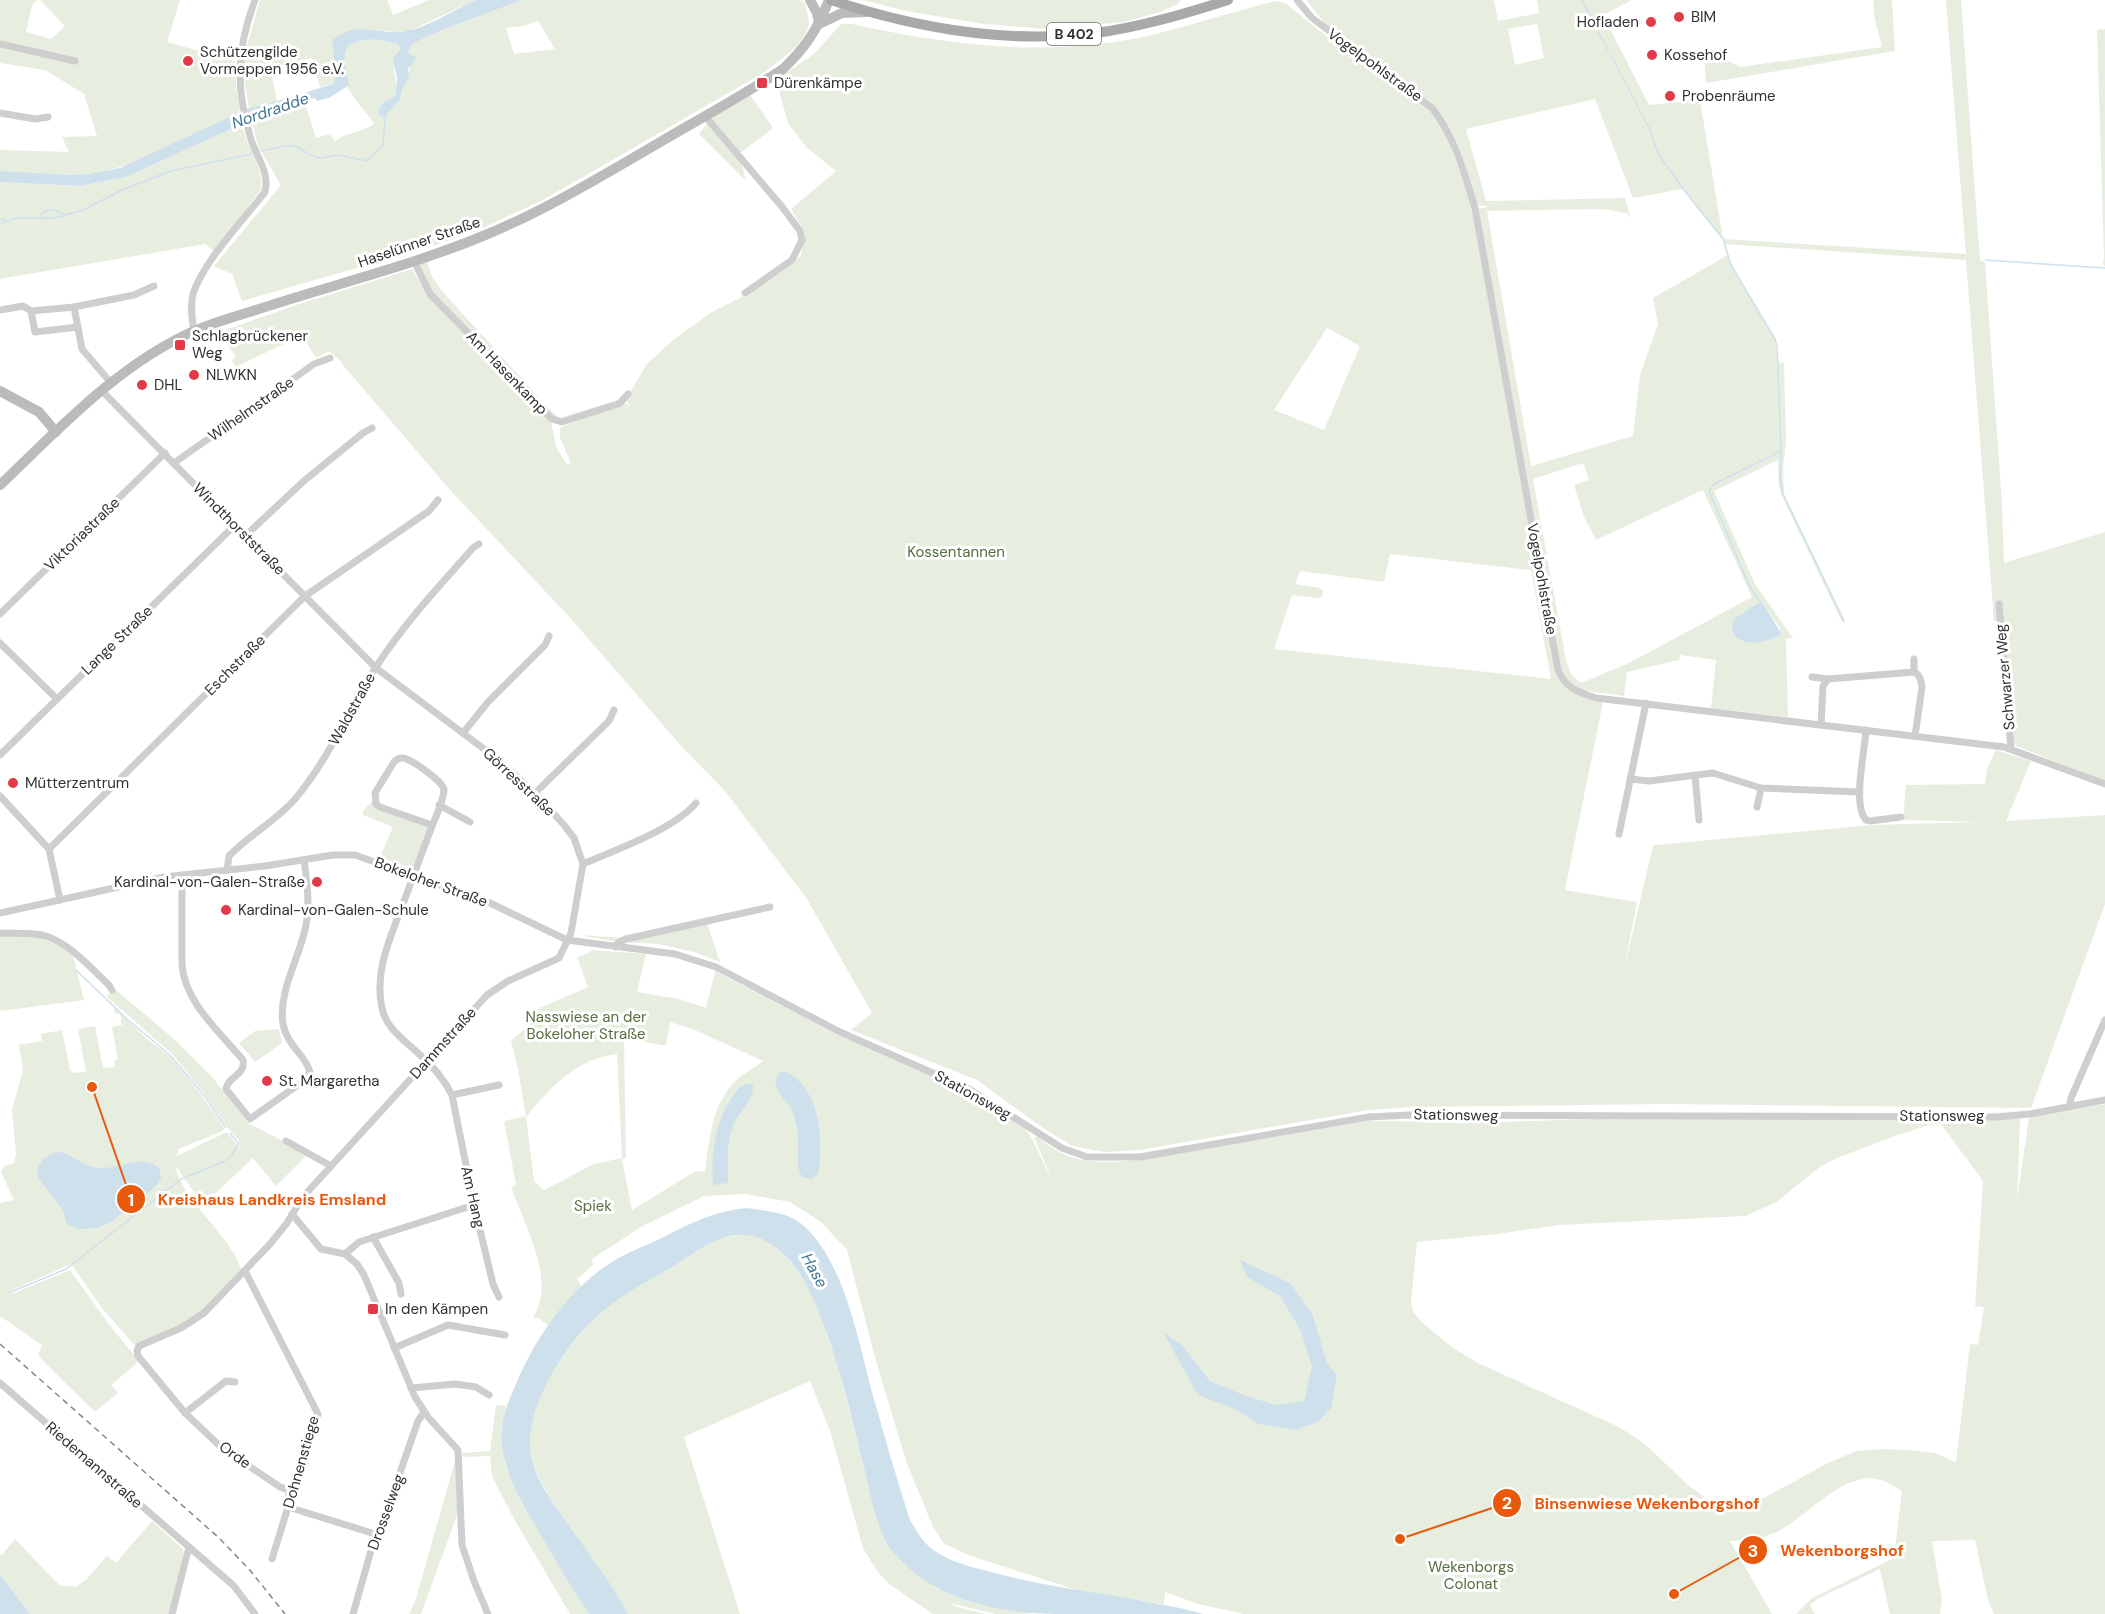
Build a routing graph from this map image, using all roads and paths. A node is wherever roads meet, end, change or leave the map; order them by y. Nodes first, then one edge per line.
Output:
1 (255, 0) edge
2 (810, 0) edge
3 (830, 0) edge
4 (855, 0) edge
5 (1228, 0) edge
6 (1297, 0) edge
7 (867, 11) junction
8 (819, 24) junction
9 (0, 44) edge
10 (75, 61) dead end
11 (0, 112) edge
12 (705, 116) junction
13 (48, 117) dead end
14 (414, 261) junction
15 (154, 286) dead end
16 (745, 293) dead end
17 (74, 306) junction
18 (0, 310) edge
19 (32, 311) junction
20 (78, 327) junction
21 (194, 331) junction
22 (330, 358) dead end
23 (111, 384) junction
24 (0, 391) edge
25 (102, 391) junction
26 (628, 394) dead end
27 (372, 428) dead end
28 (56, 432) junction
29 (165, 453) junction
30 (174, 463) junction
31 (0, 485) edge
32 (438, 500) dead end
33 (235, 525) junction
34 (245, 536) junction
35 (479, 544) dead end
36 (305, 596) junction
37 (1999, 604) dead end
38 (0, 614) edge
39 (549, 636) dead end
40 (0, 643) edge
41 (1914, 659) dead end
42 (376, 668) junction
43 (1914, 672) junction
44 (1812, 677) dead end
45 (1828, 679) junction
46 (57, 699) junction
47 (1646, 703) junction
48 (614, 710) dead end
49 (1821, 725) junction
50 (1866, 730) junction
51 (463, 733) junction
52 (1915, 736) junction
53 (2011, 749) junction
54 (0, 755) edge
55 (1695, 776) junction
56 (1630, 779) junction
57 (2105, 784) edge
58 (1761, 788) junction
59 (1860, 792) junction
60 (535, 793) junction
61 (0, 796) edge
62 (696, 803) dead end
63 (439, 805) junction
64 (1757, 807) dead end
65 (1901, 817) dead end
66 (1699, 820) dead end
67 (470, 822) dead end
68 (432, 825) junction
69 (1619, 834) dead end
70 (49, 849) junction
71 (304, 860) junction
72 (583, 864) junction
73 (227, 870) junction
74 (182, 875) junction
75 (414, 875) junction
76 (60, 900) junction
77 (770, 907) dead end
78 (0, 913) edge
79 (0, 933) edge
80 (567, 940) junction
81 (616, 947) junction
82 (112, 990) dead end
83 (2105, 1020) edge
84 (840, 1032) joint
85 (426, 1061) junction
86 (499, 1085) dead end
87 (452, 1095) junction
88 (2105, 1100) edge
89 (2070, 1106) junction
90 (286, 1141) dead end
91 (331, 1166) junction
92 (474, 1205) junction
93 (292, 1214) junction
94 (373, 1237) junction
95 (345, 1254) junction
96 (245, 1271) junction
97 (401, 1294) dead end
98 (499, 1297) dead end
99 (505, 1335) dead end
100 (394, 1348) junction
101 (137, 1351) joint
102 (235, 1382) dead end
103 (0, 1383) edge
104 (411, 1388) junction
105 (489, 1395) dead end
106 (185, 1413) junction
107 (424, 1413) junction
108 (289, 1490) junction
109 (288, 1507) junction
110 (376, 1533) junction
111 (189, 1547) junction
112 (272, 1559) dead end
113 (172, 1614) edge
114 (255, 1614) edge
115 (353, 1614) edge
116 (488, 1614) edge

1 - 21 street
2 - 8 street
3 - 7 main road, B 402
3 - 8 street, Haselünner Straße
4 - 7 street
5 - 7 main road, B 402
6 - 47 street, Vogelpohlstraße
7 - 8 street
8 - 12 street, Haselünner Straße
9 - 10 street
11 - 13 street
12 - 14 street, Haselünner Straße
12 - 16 street
14 - 21 street, Haselünner Straße
14 - 26 street, Am Hasenkamp
15 - 17 street
17 - 19 street
17 - 20 street
18 - 19 street
19 - 20 street
20 - 23 street
21 - 23 street, Haselünner Straße
22 - 30 street, Wilhelmstraße
23 - 25 street, Haselünner Straße
24 - 28 street
25 - 28 street, Haselünner Straße
25 - 29 street, Windthorststraße
27 - 34 street
28 - 31 street, Haselünner Straße
29 - 30 street, Windthorststraße
29 - 38 street, Viktoriastraße
30 - 33 street, Windthorststraße
32 - 36 street, Eschstraße
33 - 34 street, Windthorststraße
33 - 46 street, Lange Straße
34 - 36 street, Windthorststraße
35 - 42 street, Waldstraße
36 - 42 street, Windthorststraße
36 - 70 street, Eschstraße
37 - 53 street, Schwarzer Weg
39 - 51 street
40 - 46 street
41 - 43 street
42 - 51 street, Görresstraße
42 - 73 street, Waldstraße
43 - 45 street
43 - 52 street
44 - 45 street
45 - 49 street
46 - 54 street, Lange Straße
47 - 49 street, Vogelpohlstraße
47 - 56 street
48 - 60 street
49 - 50 street, Vogelpohlstraße
50 - 52 street, Vogelpohlstraße
50 - 59 street
51 - 60 street, Görresstraße
52 - 53 street, Vogelpohlstraße
53 - 57 street, Vogelpohlstraße
55 - 56 street
55 - 58 street
55 - 66 street
56 - 69 street
58 - 59 street
58 - 64 street
59 - 65 street
60 - 72 street, Görresstraße
61 - 70 street
62 - 72 street
63 - 67 street
63 - 68 street, Am Hang
63 - 68 street, Am Hang
68 - 75 street, Am Hang
70 - 76 street
71 - 73 street, Bokeloher Straße
71 - 74 street
71 - 75 street, Bokeloher Straße
72 - 80 street
73 - 74 street, Bokeloher Straße
74 - 76 street, Bokeloher Straße
75 - 80 street, Bokeloher Straße
75 - 85 street, Am Hang
76 - 78 street, Bokeloher Straße
77 - 81 street
79 - 82 street
80 - 81 street, Bokeloher Straße
80 - 85 street, Dammstraße
81 - 84 street, Bokeloher Straße
83 - 89 street
84 - 89 street, Stationsweg
85 - 87 street, Am Hang
85 - 91 street, Dammstraße
86 - 87 street
87 - 92 street, Am Hang
88 - 89 street, Stationsweg
90 - 91 street
91 - 93 street, Dammstraße
92 - 94 street
92 - 98 street, Am Hang
93 - 95 street
93 - 96 street, Dammstraße
94 - 95 street
94 - 97 street
95 - 100 street
96 - 101 street, Dammstraße
96 - 108 street, Dohnenstiege
99 - 100 street
100 - 104 street
101 - 106 street, Orde
102 - 106 street
103 - 111 street, Riedemannstraße
104 - 105 street
104 - 107 street
106 - 108 street, Orde
107 - 110 street, Drosselweg
107 - 116 street
108 - 109 street, Dohnenstiege
109 - 110 street
109 - 112 street, Dohnenstiege
110 - 115 street, Drosselweg
111 - 113 street
111 - 114 street, Riedemannstraße

